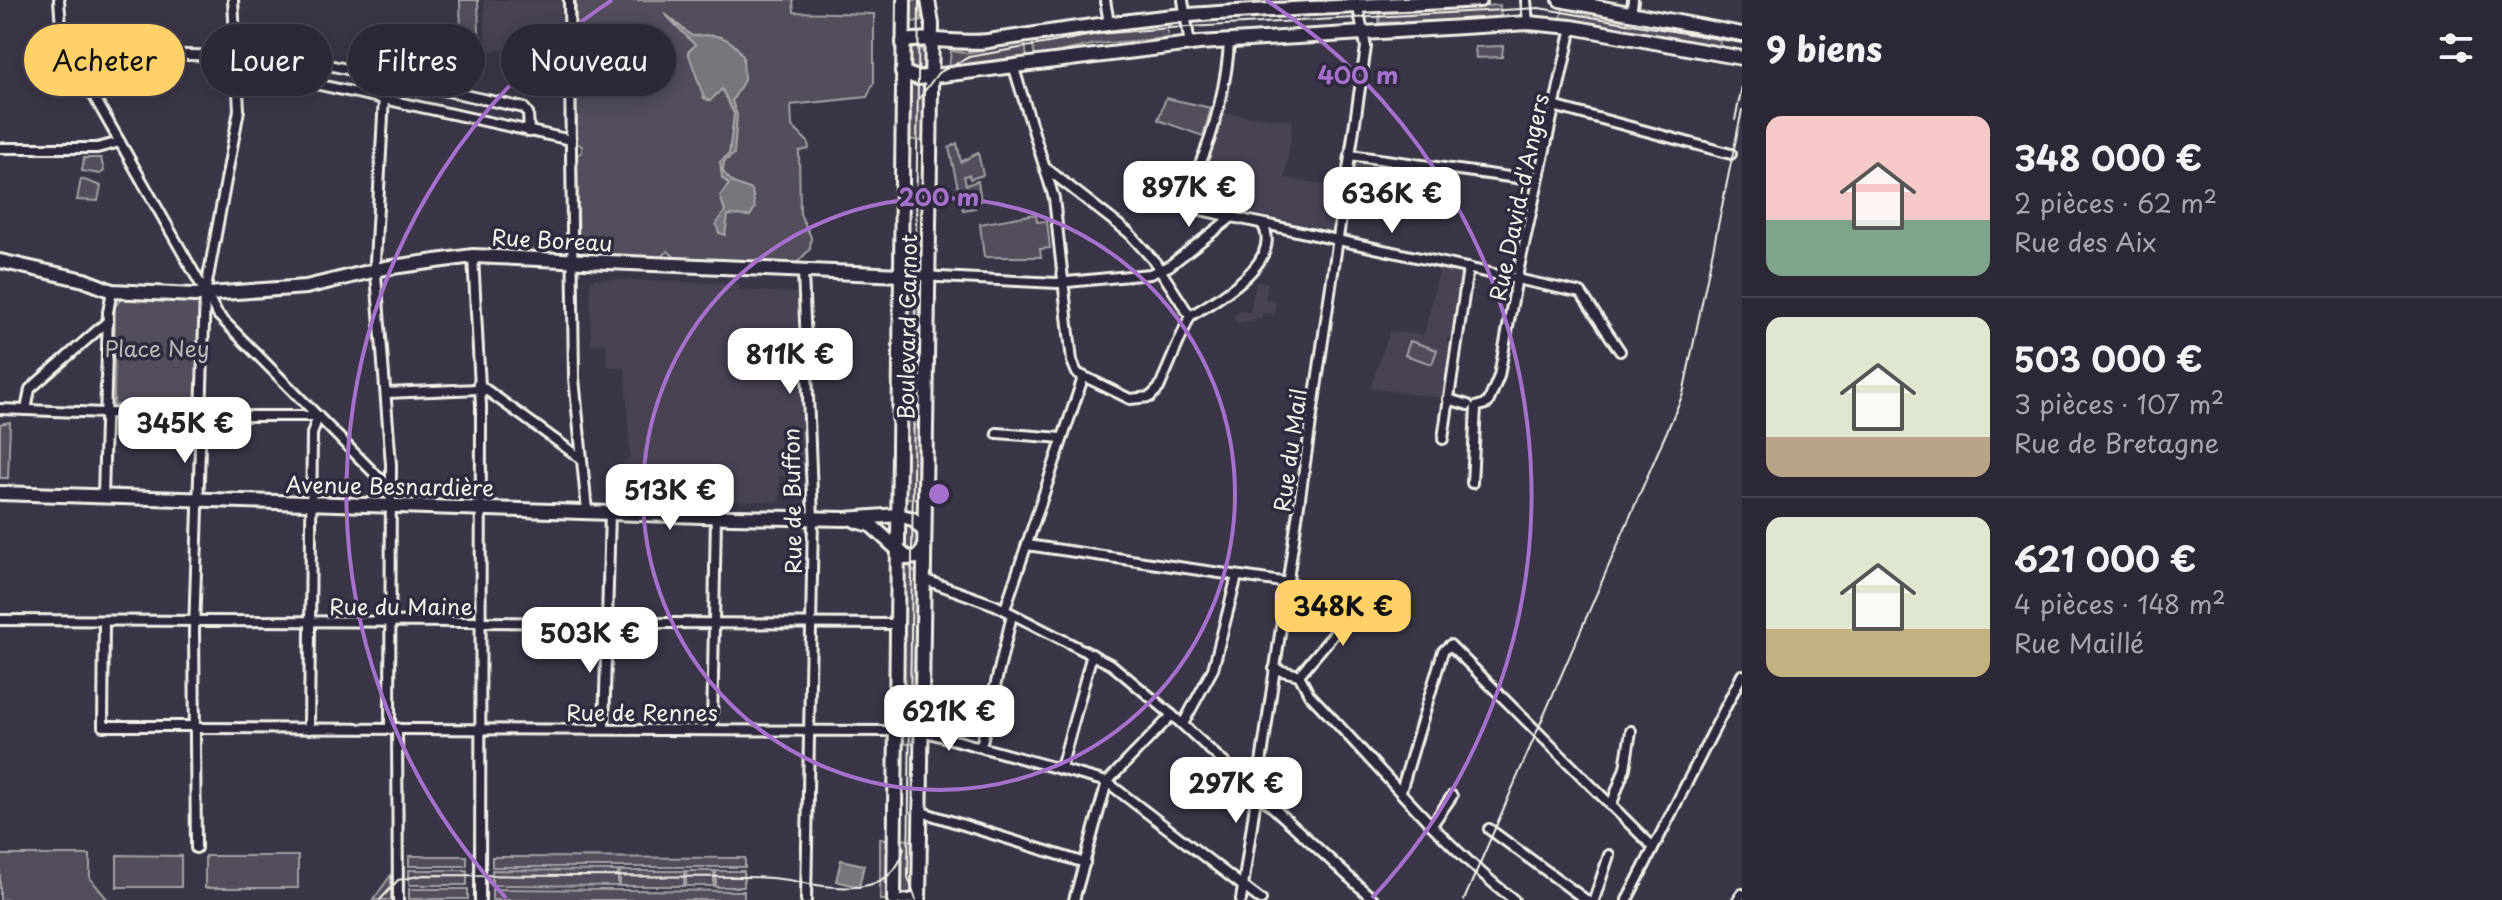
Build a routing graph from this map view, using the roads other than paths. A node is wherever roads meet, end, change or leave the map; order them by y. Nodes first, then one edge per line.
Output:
1 (59, 0) edge
2 (233, 0) edge
3 (569, 0) edge
4 (904, 0) edge
5 (928, 0) edge
6 (1105, 0) edge
7 (1183, 0) edge
8 (1480, 0) edge
9 (1526, 0) edge
10 (1560, 0) edge
11 (1633, 0) edge
12 (1357, 3) edge
13 (1631, 14) junction
14 (1186, 16) junction
15 (1109, 23) junction
16 (1528, 23) junction
17 (60, 24) edge
18 (235, 24) edge
19 (1572, 27) junction
20 (1363, 34) junction
21 (1742, 34) edge
22 (931, 40) junction
23 (1229, 41) junction
24 (903, 42) junction
25 (1190, 45) junction
26 (1742, 58) edge
27 (1013, 65) junction
28 (332, 66) edge
29 (902, 72) junction
30 (928, 74) junction
31 (949, 74) junction
32 (332, 86) edge
33 (94, 96) edge
34 (238, 96) edge
35 (384, 97) junction
36 (929, 100) junction
37 (1557, 107) junction
38 (529, 132) junction
39 (571, 140) junction
40 (120, 142) junction
41 (0, 148) edge
42 (1731, 154) dead end
43 (1350, 155) junction
44 (1044, 166) junction
45 (1538, 181) junction
46 (1074, 189) junction
47 (1054, 198) junction
48 (1232, 217) junction
49 (1262, 224) junction
50 (1339, 240) junction
51 (473, 256) junction
52 (573, 260) junction
53 (0, 261) edge
54 (1468, 268) junction
55 (376, 270) junction
56 (803, 272) junction
57 (1160, 272) junction
58 (901, 275) junction
59 (928, 275) junction
60 (1517, 278) junction
61 (1063, 283) junction
62 (112, 291) junction
63 (205, 294) junction
64 (1190, 316) junction
65 (108, 321) junction
66 (1620, 351) dead end
67 (1083, 378) junction
68 (478, 386) junction
69 (387, 393) junction
70 (1448, 399) junction
71 (1473, 406) junction
72 (0, 409) edge
73 (26, 410) junction
74 (106, 413) junction
75 (202, 416) junction
76 (318, 416) junction
77 (997, 433) dead end
78 (1062, 438) junction
79 (1443, 439) dead end
80 (579, 457) junction
81 (1472, 483) dead end
82 (390, 485) junction
83 (0, 493) edge
84 (103, 497) junction
85 (200, 500) junction
86 (310, 505) junction
87 (391, 505) junction
88 (481, 507) junction
89 (587, 511) junction
90 (610, 512) junction
91 (898, 515) junction
92 (716, 516) junction
93 (813, 519) junction
94 (846, 519) junction
95 (923, 530) junction
96 (1027, 545) junction
97 (898, 549) junction
98 (917, 556) junction
99 (1237, 576) junction
100 (922, 579) junction
101 (1288, 583) junction
102 (1008, 612) junction
103 (0, 620) edge
104 (104, 622) junction
105 (197, 622) junction
106 (307, 622) junction
107 (389, 622) junction
108 (480, 623) junction
109 (607, 623) junction
110 (713, 624) junction
111 (810, 624) junction
112 (897, 624) junction
113 (1092, 654) junction
114 (1274, 669) junction
115 (1299, 675) junction
116 (1742, 675) edge
117 (1172, 715) junction
118 (1183, 724) junction
119 (195, 727) junction
120 (393, 728) junction
121 (482, 728) junction
122 (309, 729) junction
123 (604, 729) junction
124 (712, 729) junction
125 (808, 729) junction
126 (894, 731) junction
127 (922, 731) junction
128 (1631, 731) dead end
129 (981, 746) junction
130 (1061, 768) junction
131 (1107, 782) junction
132 (1401, 791) junction
133 (1258, 793) junction
134 (1452, 796) dead end
135 (1611, 806) junction
136 (922, 812) junction
137 (1432, 825) junction
138 (1489, 829) dead end
139 (1653, 847) junction
140 (196, 848) dead end
141 (1609, 855) dead end
142 (1085, 863) junction
143 (1243, 886) junction
144 (1742, 894) edge
145 (921, 899) edge
146 (398, 900) edge
147 (480, 900) edge
148 (806, 900) edge
149 (894, 900) edge
150 (902, 900) edge
151 (1074, 900) edge
152 (1241, 900) edge
153 (1261, 900) edge
154 (1373, 900) edge
155 (1514, 900) edge
156 (1586, 900) edge
157 (1594, 900) edge
158 (1627, 900) edge
159 (1738, 900) edge

1 - 17 street
2 - 18 street
3 - 39 street
4 - 24 main road, Boulevard Carnot
5 - 22 main road, Boulevard Carnot
6 - 15 street
7 - 14 street
8 - 12 main road
9 - 16 street
10 - 13 main road
11 - 13 street
12 - 14 main road
12 - 20 street, Rue du Mail
13 - 21 main road
14 - 15 main road
14 - 25 street
15 - 22 main road
16 - 19 main road
16 - 20 main road
19 - 26 main road
19 - 37 street, Rue David-d'Angers
20 - 23 main road
20 - 43 street, Rue du Mail
22 - 24 main road
22 - 30 main road, Boulevard Carnot
23 - 25 main road
23 - 48 street
24 - 29 main road, Boulevard Carnot
25 - 27 main road
27 - 31 main road
27 - 44 street
28 - 38 street
29 - 30 main road
29 - 58 main road, Boulevard Carnot
30 - 31 main road
30 - 36 main road, Boulevard Carnot
31 - 36 main road
32 - 35 street
33 - 40 street
34 - 63 street
35 - 38 street
35 - 55 street
36 - 59 main road, Boulevard Carnot
37 - 42 street
37 - 45 street, Rue David-d'Angers
38 - 39 street
39 - 52 street
40 - 41 street
40 - 63 street
43 - 45 street
43 - 50 street, Rue du Mail
44 - 46 street
44 - 47 street
45 - 60 street, Rue David-d'Angers
46 - 47 street
46 - 57 street
47 - 61 street
48 - 49 street
48 - 57 street
49 - 50 street
49 - 64 street
50 - 54 street
50 - 101 street, Rue du Mail
51 - 52 main road, Rue Boreau
51 - 55 main road, Rue Boreau
51 - 68 street
52 - 56 main road, Rue Boreau
52 - 80 street
53 - 62 main road, Rue Boreau
54 - 60 street
54 - 70 street
55 - 63 main road, Rue Boreau
55 - 69 street
56 - 58 main road, Rue Boreau
56 - 93 street, Rue de Buffon
57 - 61 street
57 - 64 street
58 - 59 street
58 - 91 main road, Boulevard Carnot
59 - 61 street
59 - 95 main road, Boulevard Carnot
60 - 66 street
60 - 71 street, Rue David-d'Angers
61 - 67 street
62 - 63 main road, Rue Boreau
62 - 65 street
63 - 75 street
63 - 76 street
64 - 67 street
65 - 73 street
65 - 74 street
67 - 78 street
68 - 69 street
68 - 80 street
68 - 88 street
69 - 82 street
70 - 71 street
70 - 79 street
71 - 81 street
72 - 73 street
73 - 74 street
74 - 75 street
74 - 84 street
75 - 76 street
75 - 85 street
76 - 82 street
76 - 86 street
77 - 78 street
78 - 96 street
80 - 89 street
82 - 87 street
83 - 84 main road, Avenue Besnardière
84 - 85 main road, Avenue Besnardière
85 - 86 main road, Avenue Besnardière
85 - 105 street
86 - 87 main road, Avenue Besnardière
86 - 106 street
87 - 88 main road, Avenue Besnardière
87 - 107 street
88 - 89 main road, Avenue Besnardière
88 - 108 street
89 - 90 main road, Avenue Besnardière
90 - 92 main road, Avenue Besnardière
90 - 109 street
91 - 94 main road, Avenue Besnardière
91 - 95 main road
91 - 97 main road, Boulevard Carnot
92 - 93 main road, Avenue Besnardière
92 - 110 street
93 - 94 main road, Avenue Besnardière
93 - 111 street, Rue de Buffon
94 - 97 main road
95 - 98 main road, Boulevard Carnot
96 - 99 street
96 - 102 street
97 - 98 main road
97 - 112 main road, Boulevard Carnot
98 - 100 main road, Boulevard Carnot
99 - 101 street
99 - 118 street
100 - 102 street
100 - 127 main road, Boulevard Carnot
101 - 114 street, Rue du Mail
101 - 115 street
102 - 113 street
102 - 129 street
103 - 104 street, Rue du Maine
104 - 105 street, Rue du Maine
104 - 119 street, Rue de Rennes
105 - 106 street, Rue du Maine
105 - 119 street
106 - 107 street, Rue du Maine
106 - 122 street
107 - 108 street, Rue du Maine
107 - 120 street
108 - 109 street, Rue du Maine
108 - 121 street
109 - 110 street, Rue du Maine
109 - 123 street
110 - 111 street, Rue du Maine
110 - 124 street
111 - 112 street, Rue du Maine
111 - 125 street, Rue de Buffon
112 - 126 main road, Boulevard Carnot
113 - 117 street
113 - 130 street
114 - 115 street
114 - 133 street, Rue du Mail
115 - 132 street
116 - 139 street
117 - 118 street
117 - 131 street
118 - 133 street
119 - 122 street, Rue de Rennes
119 - 140 street
120 - 121 street, Rue de Rennes
120 - 122 street, Rue de Rennes
120 - 146 street
121 - 123 street, Rue de Rennes
121 - 147 street
123 - 124 street, Rue de Rennes
124 - 125 street, Rue de Rennes
125 - 126 street, Rue de Rennes
125 - 148 street, Rue de Buffon
126 - 149 main road, Boulevard Carnot
127 - 129 street
127 - 136 main road, Boulevard Carnot
128 - 135 street
129 - 130 street
130 - 131 street
131 - 142 street
131 - 143 street
132 - 135 street
132 - 137 street
133 - 143 street, Rue du Mail
133 - 154 street
134 - 137 street
135 - 139 street
136 - 142 street
136 - 145 main road, Boulevard Carnot
137 - 155 street
138 - 156 street
139 - 158 street
141 - 157 street
142 - 151 street
143 - 152 street, Rue du Mail
143 - 153 street
144 - 159 street
145 - 150 street

